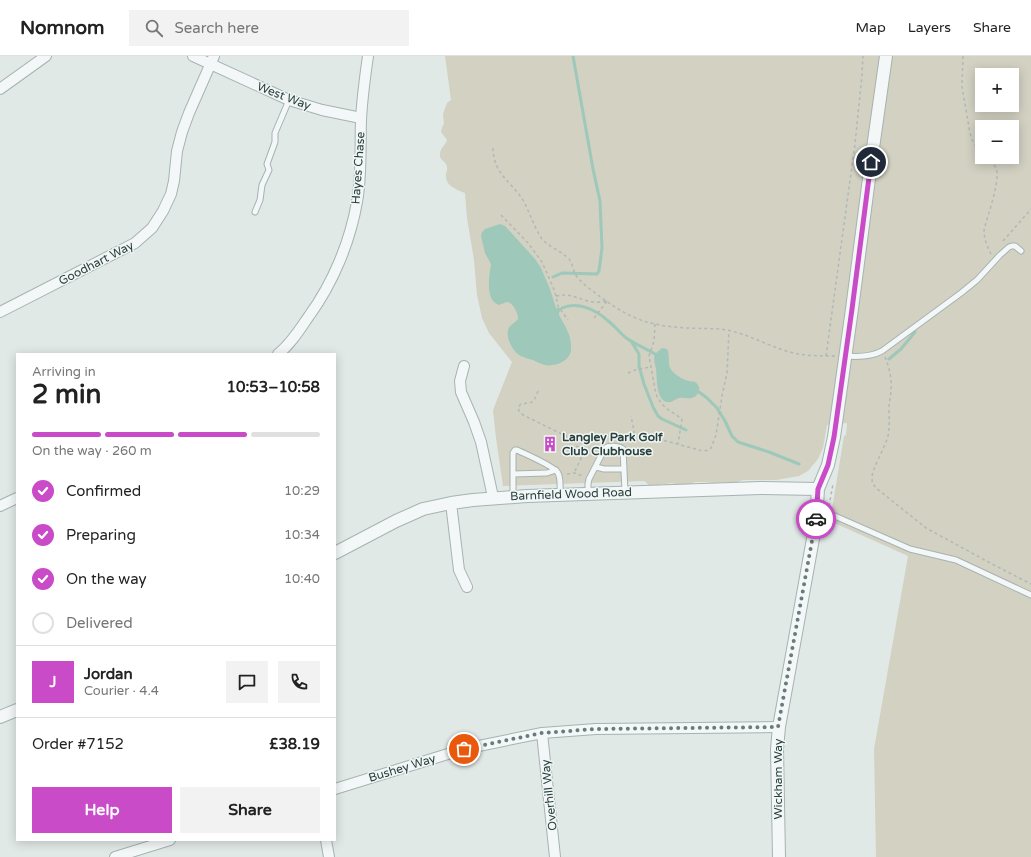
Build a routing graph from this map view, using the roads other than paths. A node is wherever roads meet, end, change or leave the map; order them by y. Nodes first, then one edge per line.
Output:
1 (46, 56) edge
2 (193, 56) edge
3 (368, 56) edge
4 (886, 56) edge
5 (212, 60) edge
6 (0, 89) edge
7 (289, 100) junction
8 (361, 118) junction
9 (255, 212) dead end
10 (1021, 251) dead end
11 (0, 312) edge
12 (279, 353) edge
13 (846, 356) junction
14 (464, 366) dead end
15 (596, 467) junction
16 (624, 467) junction
17 (557, 472) junction
18 (513, 474) junction
19 (818, 489) junction
20 (625, 492) junction
21 (588, 493) junction
22 (560, 494) junction
23 (513, 496) junction
24 (494, 497) junction
25 (16, 498) edge
26 (451, 503) junction
27 (0, 506) edge
28 (817, 511) junction
29 (336, 552) edge
30 (467, 587) dead end
31 (1031, 595) edge
32 (16, 710) edge
33 (0, 717) edge
34 (778, 727) junction
35 (542, 733) junction
36 (336, 789) edge
37 (168, 841) edge
38 (326, 841) edge
39 (137, 854) edge
40 (115, 857) edge
41 (329, 857) edge
42 (555, 857) edge
43 (779, 857) edge

1 - 6 street
2 - 5 street, West Way
3 - 8 street, Hayes Chase
4 - 13 street
5 - 7 street, West Way
5 - 11 street, Goodhart Way
7 - 8 street, West Way
7 - 9 lane
8 - 12 street, Hayes Chase
10 - 13 lane
13 - 19 street
14 - 24 street
15 - 16 lane
15 - 16 lane
15 - 21 lane
16 - 20 lane
17 - 18 lane
17 - 18 lane
17 - 22 lane
18 - 23 lane
19 - 20 street, Barnfield Wood Road
19 - 28 street, Wickham Way
20 - 21 street, Barnfield Wood Road
21 - 22 street, Barnfield Wood Road
22 - 23 street, Barnfield Wood Road
23 - 24 street, Barnfield Wood Road
24 - 26 street, Barnfield Wood Road
25 - 27 street
26 - 29 street, Barnfield Wood Road
26 - 30 street
28 - 31 lane
28 - 34 street, Wickham Way
32 - 33 street
34 - 35 street, Bushey Way
34 - 43 street, Wickham Way
35 - 36 street, Bushey Way
35 - 42 street, Overhill Way
37 - 39 street
38 - 41 street
39 - 40 street

